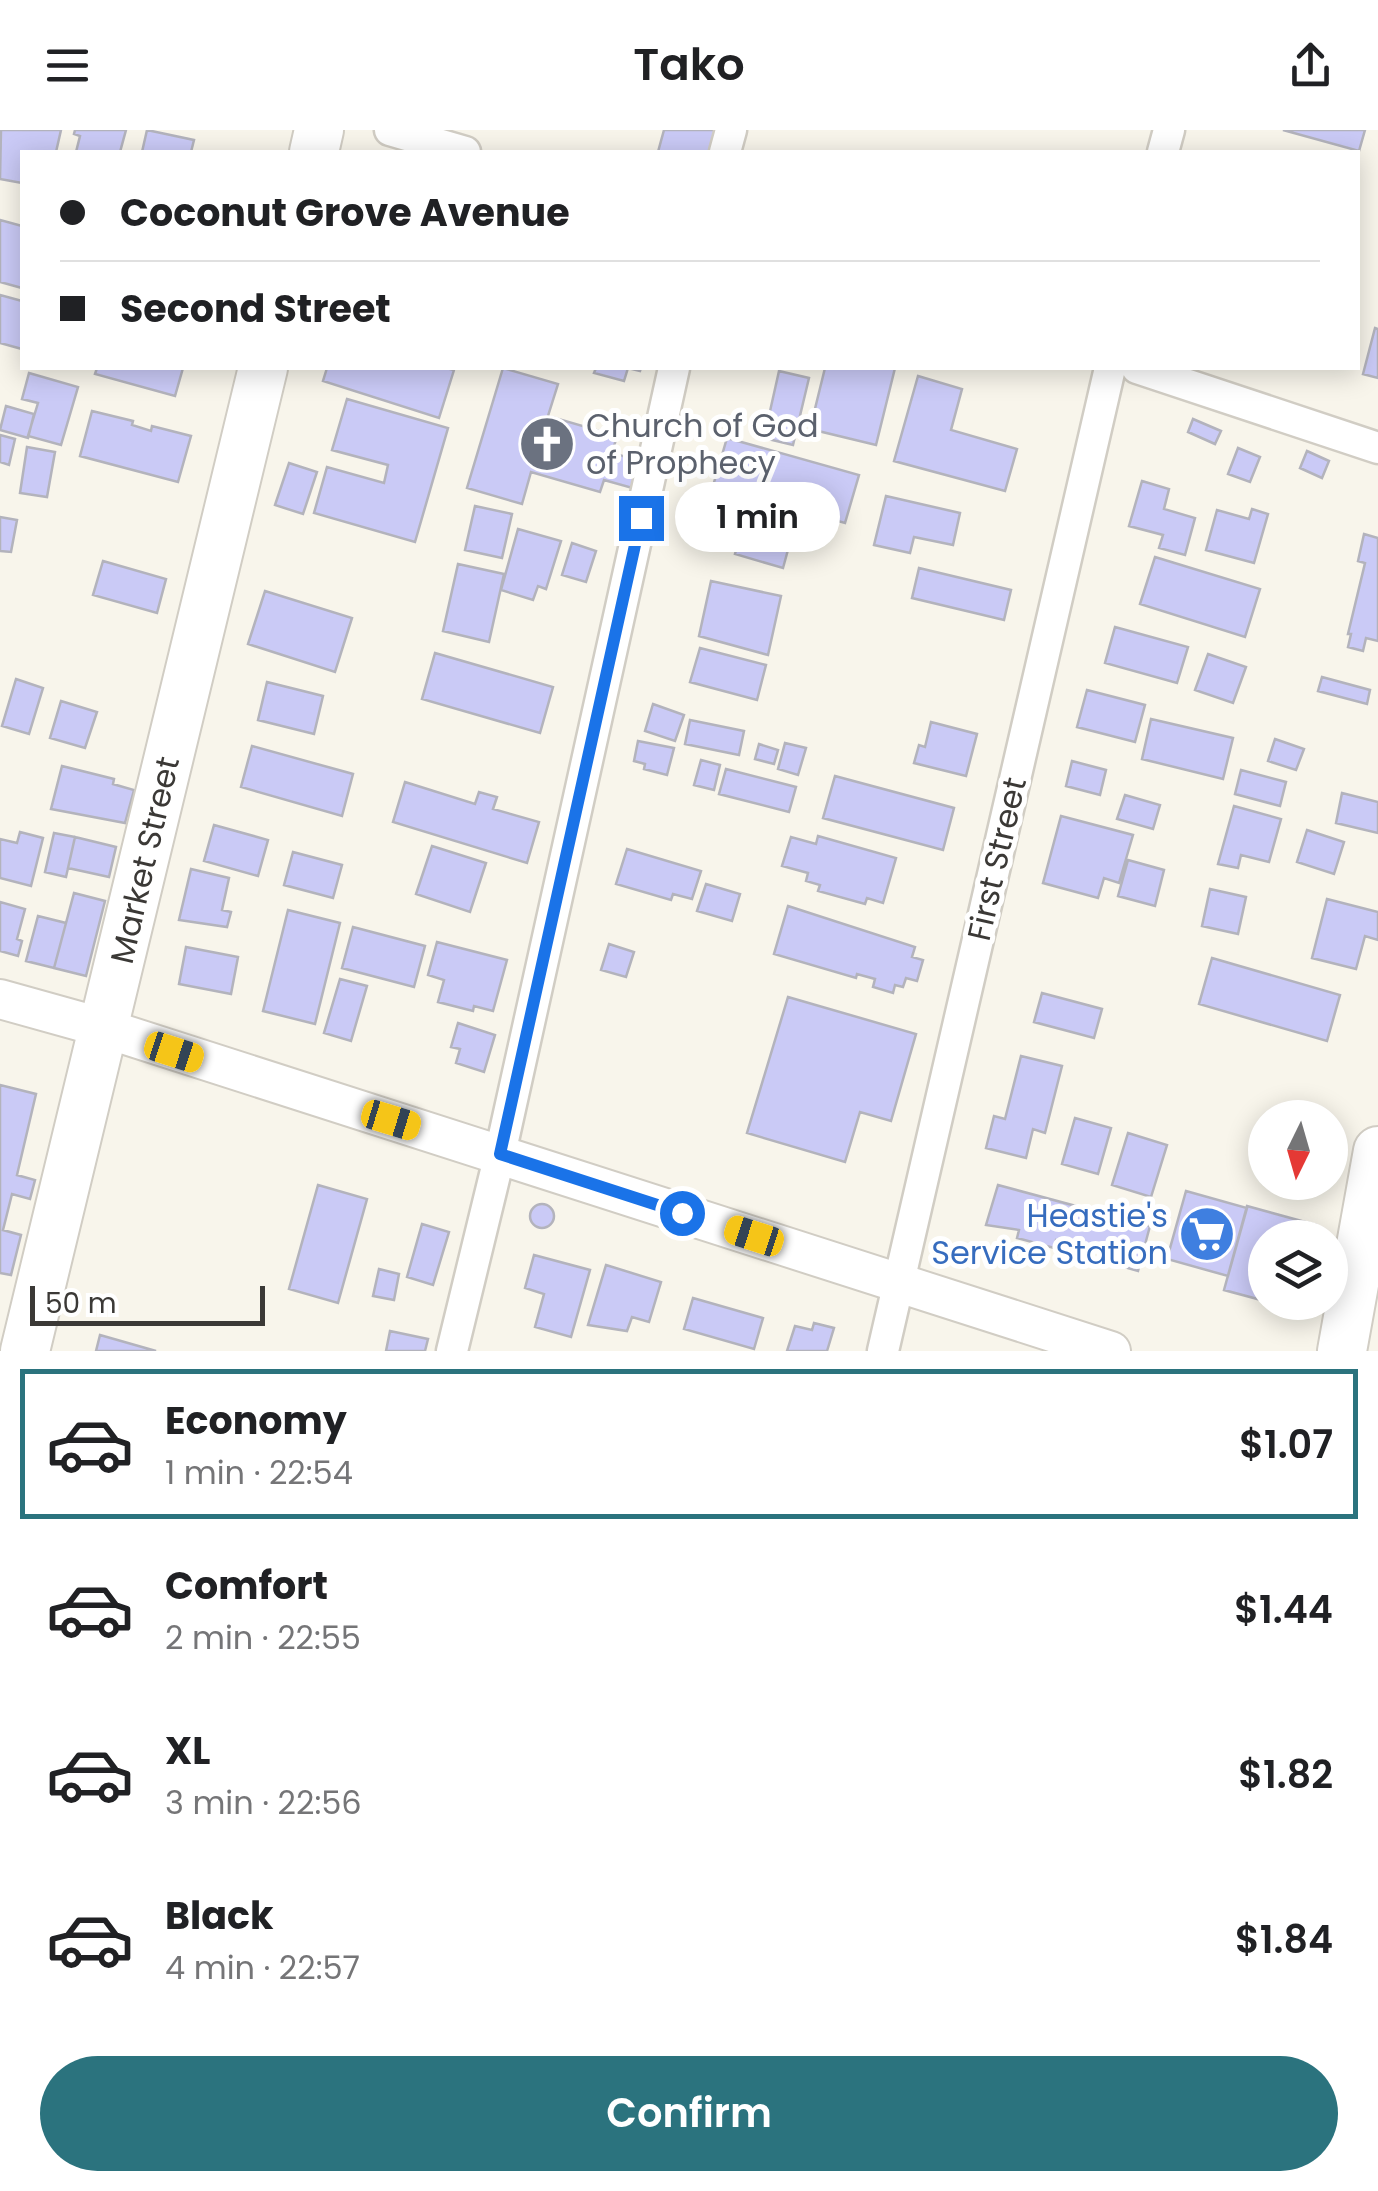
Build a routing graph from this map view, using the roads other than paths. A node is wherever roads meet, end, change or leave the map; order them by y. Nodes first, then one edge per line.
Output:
1 (390, 130) edge
2 (458, 150) edge
3 (262, 370) edge
4 (674, 370) edge
5 (1110, 370) edge
6 (1143, 370) edge
7 (1378, 448) edge
8 (0, 999) edge
9 (104, 1028) junction
10 (1378, 1151) edge
11 (500, 1154) junction
12 (899, 1283) junction
13 (25, 1351) edge
14 (452, 1351) edge
15 (883, 1351) edge
16 (1111, 1351) edge
17 (1342, 1351) edge

1 - 2 street
3 - 9 main road, Market Street
4 - 11 street
5 - 12 street, First Street
6 - 7 street
8 - 9 street
9 - 11 street
9 - 13 main road, Market Street
10 - 17 main road
11 - 12 street
11 - 14 street
12 - 15 street, First Street
12 - 16 street

